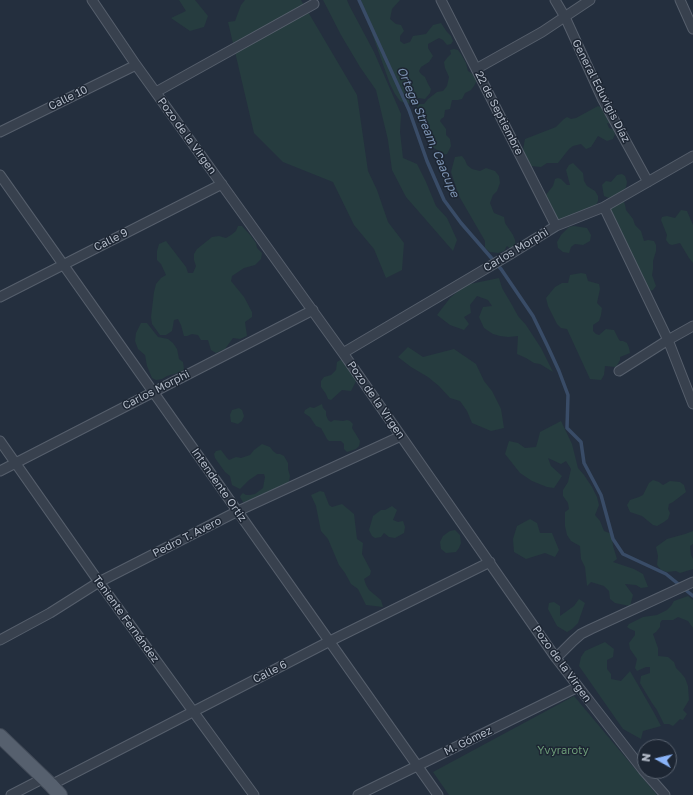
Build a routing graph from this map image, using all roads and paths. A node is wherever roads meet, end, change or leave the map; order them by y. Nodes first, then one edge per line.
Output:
1 (92, 0) edge
2 (441, 0) edge
3 (555, 0) edge
4 (590, 0) edge
5 (680, 0) edge
6 (314, 4) dead end
7 (565, 16) junction
8 (693, 29) edge
9 (136, 65) junction
10 (476, 69) junction
11 (156, 92) junction
12 (0, 132) edge
13 (693, 156) edge
14 (0, 175) edge
15 (648, 182) junction
16 (222, 184) junction
17 (604, 206) junction
18 (556, 226) junction
19 (63, 264) junction
20 (0, 297) edge
21 (312, 310) junction
22 (693, 326) edge
23 (668, 340) junction
24 (343, 353) junction
25 (619, 371) dead end
26 (153, 392) junction
27 (693, 404) edge
28 (401, 436) junction
29 (0, 441) edge
30 (15, 463) junction
31 (0, 471) edge
32 (238, 511) junction
33 (490, 562) junction
34 (99, 582) junction
35 (693, 582) edge
36 (0, 640) edge
37 (330, 641) junction
38 (556, 658) junction
39 (578, 687) junction
40 (194, 712) junction
41 (0, 736) edge
42 (417, 766) junction
43 (49, 783) edge
44 (12, 795) edge
45 (254, 795) edge
46 (358, 795) edge
47 (438, 795) edge
48 (666, 795) edge

1 - 9 street, Pozo de la Virgen
2 - 10 street, 22 de Septiembre
3 - 7 street, General Eduvigis Díaz
4 - 7 street
5 - 8 street
6 - 11 street
7 - 10 street
7 - 15 street, General Eduvigis Díaz
9 - 11 street, Pozo de la Virgen
9 - 12 street, Calle 10
10 - 18 street, 22 de Septiembre
11 - 16 street, Pozo de la Virgen
13 - 15 street, Carlos Morphi
14 - 19 street, Intendente Ortiz
15 - 17 street, Carlos Morphi
16 - 19 street, Calle 9
16 - 21 street, Pozo de la Virgen
17 - 18 street, Carlos Morphi
17 - 23 street
18 - 24 street, Carlos Morphi
19 - 20 street, Calle 9
19 - 26 street, Intendente Ortiz
21 - 24 street, Pozo de la Virgen
21 - 26 street, Carlos Morphi
22 - 23 street
23 - 25 street
23 - 27 street
24 - 28 street, Pozo de la Virgen
26 - 30 street, Carlos Morphi
26 - 32 street, Intendente Ortiz
28 - 32 street, Pedro T. Avero
28 - 33 street, Pozo de la Virgen
29 - 30 street, Teniente Fernández
30 - 31 street, Carlos Morphi
30 - 34 street, Teniente Fernández
32 - 34 street, Pedro T. Avero
32 - 37 street, Intendente Ortiz
33 - 37 street, Calle 6
33 - 38 street, Pozo de la Virgen
34 - 36 street, Pedro T. Avero
34 - 40 street, Teniente Fernández
35 - 38 street
37 - 40 street, Calle 6
37 - 42 street, Intendente Ortiz
38 - 39 street, Pozo de la Virgen
39 - 42 street, M. Gómez
39 - 48 street, Pozo de la Virgen
40 - 43 street, Calle 6
40 - 45 street, Teniente Fernández
41 - 43 main road
42 - 46 street, M. Gómez
42 - 47 street, Intendente Ortiz
43 - 44 street, Calle 6

